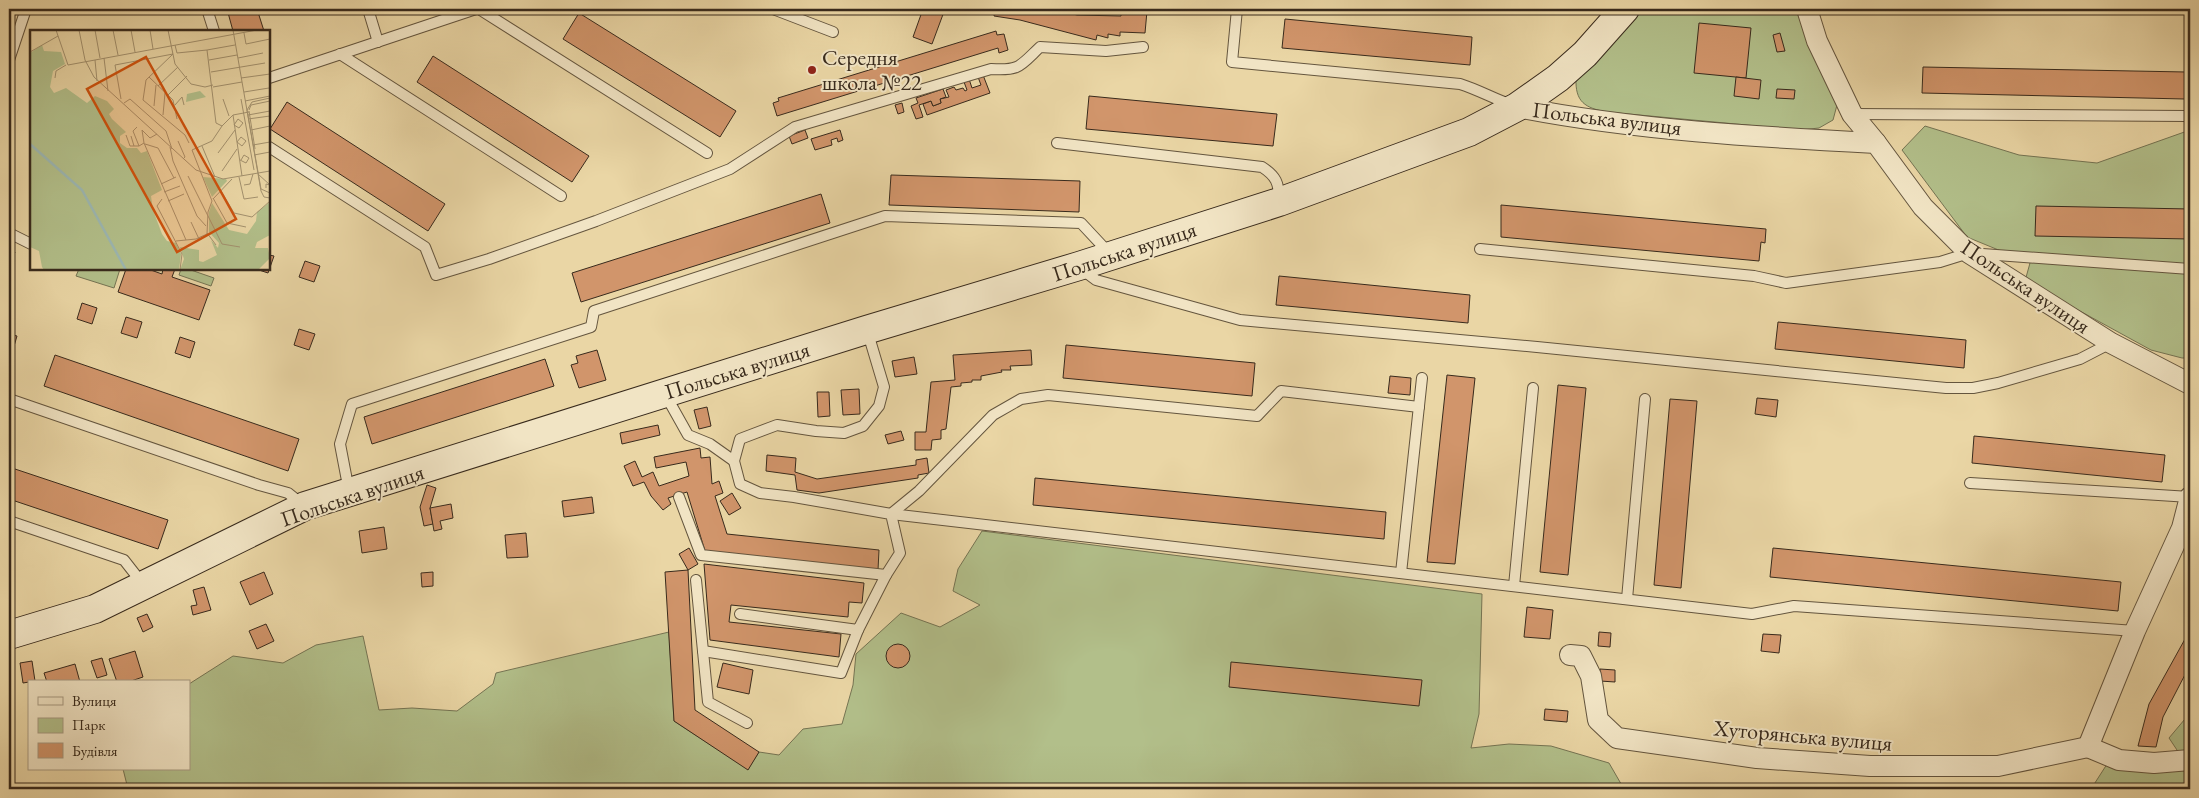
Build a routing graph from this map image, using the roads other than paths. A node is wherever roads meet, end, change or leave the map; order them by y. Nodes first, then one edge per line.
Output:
1 (26, 9) edge
2 (207, 9) edge
3 (368, 9) edge
4 (477, 9) edge
5 (773, 9) edge
6 (1237, 9) edge
7 (1625, 9) edge
8 (1807, 9) edge
9 (214, 30) edge
10 (833, 32) dead end
11 (378, 42) junction
12 (1143, 47) dead end
13 (340, 54) junction
14 (9, 60) edge
15 (270, 78) edge
16 (1517, 106) junction
17 (2190, 113) edge
18 (1852, 114) junction
19 (1057, 143) dead end
20 (1876, 143) junction
21 (270, 148) edge
22 (707, 153) dead end
23 (561, 196) dead end
24 (1279, 202) junction
25 (9, 233) edge
26 (30, 244) edge
27 (1480, 248) dead end
28 (1969, 252) junction
29 (1112, 255) junction
30 (1079, 266) junction
31 (2190, 269) edge
32 (866, 330) junction
33 (2111, 343) junction
34 (2190, 371) edge
35 (2170, 375) junction
36 (1422, 378) dead end
37 (2190, 384) edge
38 (1533, 388) dead end
39 (664, 393) junction
40 (9, 399) edge
41 (1646, 399) dead end
42 (1419, 407) junction
43 (734, 461) junction
44 (1970, 483) dead end
45 (349, 492) junction
46 (679, 497) dead end
47 (2190, 497) edge
48 (304, 506) junction
49 (891, 514) junction
50 (9, 521) edge
51 (1401, 573) junction
52 (886, 575) junction
53 (696, 580) dead end
54 (145, 586) junction
55 (1514, 586) junction
56 (1628, 599) junction
57 (740, 614) dead end
58 (858, 630) junction
59 (2135, 632) junction
60 (9, 635) edge
61 (703, 651) junction
62 (1570, 655) dead end
63 (747, 723) dead end
64 (2088, 747) junction
65 (2190, 760) edge

1 - 14 lane
2 - 9 lane
3 - 11 lane
4 - 11 lane
4 - 22 lane
5 - 10 lane
6 - 16 lane
7 - 16 street
8 - 18 street
11 - 13 lane
12 - 21 lane
13 - 15 lane
13 - 23 lane
16 - 20 street, Польська вулиця
16 - 24 street, Польська вулиця
17 - 18 lane
18 - 20 street
19 - 24 lane
20 - 28 street, Польська вулиця
24 - 29 street, Польська вулиця
25 - 26 lane
27 - 28 lane
28 - 31 lane
28 - 33 street, Польська вулиця
29 - 30 street, Польська вулиця
29 - 45 lane
30 - 32 street, Польська вулиця
30 - 33 lane
32 - 39 street, Польська вулиця
32 - 43 lane
33 - 35 street, Польська вулиця
34 - 35 lane
35 - 37 street, Польська вулиця
36 - 42 lane
38 - 55 lane
39 - 43 lane
39 - 45 street, Польська вулиця
40 - 48 lane
41 - 56 lane
42 - 49 lane
42 - 51 lane
43 - 49 lane
44 - 47 lane
45 - 48 street, Польська вулиця
46 - 52 lane
47 - 59 street
48 - 54 street, Польська вулиця
49 - 51 lane
49 - 52 lane
50 - 54 lane
51 - 55 lane
52 - 58 lane
53 - 61 lane
54 - 60 street, Польська вулиця
55 - 56 lane
56 - 59 lane
57 - 58 lane
58 - 61 lane
59 - 64 street
61 - 63 lane
62 - 64 street, Хуторянська вулиця
64 - 65 street

